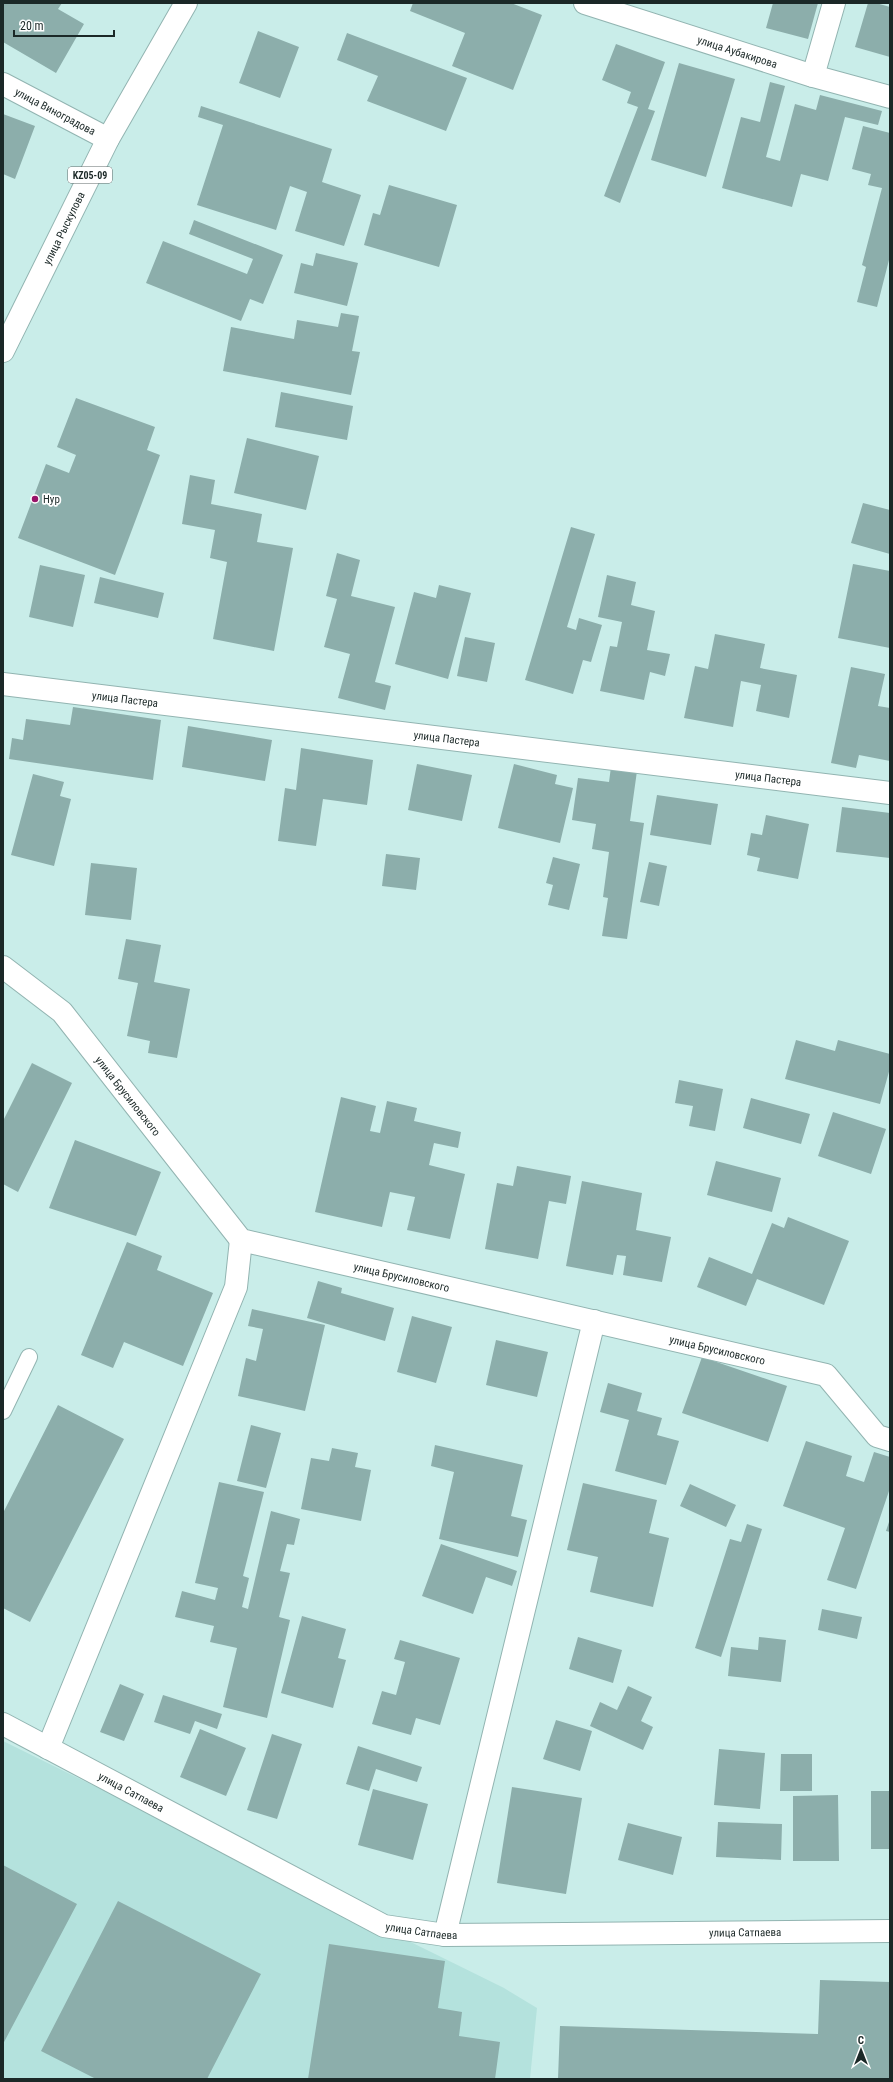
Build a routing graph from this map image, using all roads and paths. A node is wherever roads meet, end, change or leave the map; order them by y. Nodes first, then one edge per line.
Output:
1 (186, 3) edge
2 (585, 3) edge
3 (834, 3) edge
4 (813, 76) junction
5 (3, 84) edge
6 (890, 97) edge
7 (108, 139) junction
8 (3, 352) edge
9 (3, 684) edge
10 (890, 793) edge
11 (3, 967) edge
12 (241, 1240) junction
13 (594, 1321) junction
14 (30, 1357) dead end
15 (3, 1411) edge
16 (890, 1440) edge
17 (3, 1724) edge
18 (48, 1748) junction
19 (890, 1931) edge
20 (445, 1935) junction

1 - 7 street, улица Рыскулова / KZ05-09
2 - 4 street, улица Аубакирова
3 - 4 street
4 - 6 street, улица Аубакирова
5 - 7 street, улица Виноградова
7 - 8 street, улица Рыскулова / KZ05-09
9 - 10 street, улица Пастера
11 - 12 street, улица Брусиловского
12 - 13 street, улица Брусиловского
12 - 18 street
13 - 16 street, улица Брусиловского
13 - 20 street
14 - 15 lane
17 - 18 street, улица Сатпаева
18 - 20 street, улица Сатпаева
19 - 20 street, улица Сатпаева

